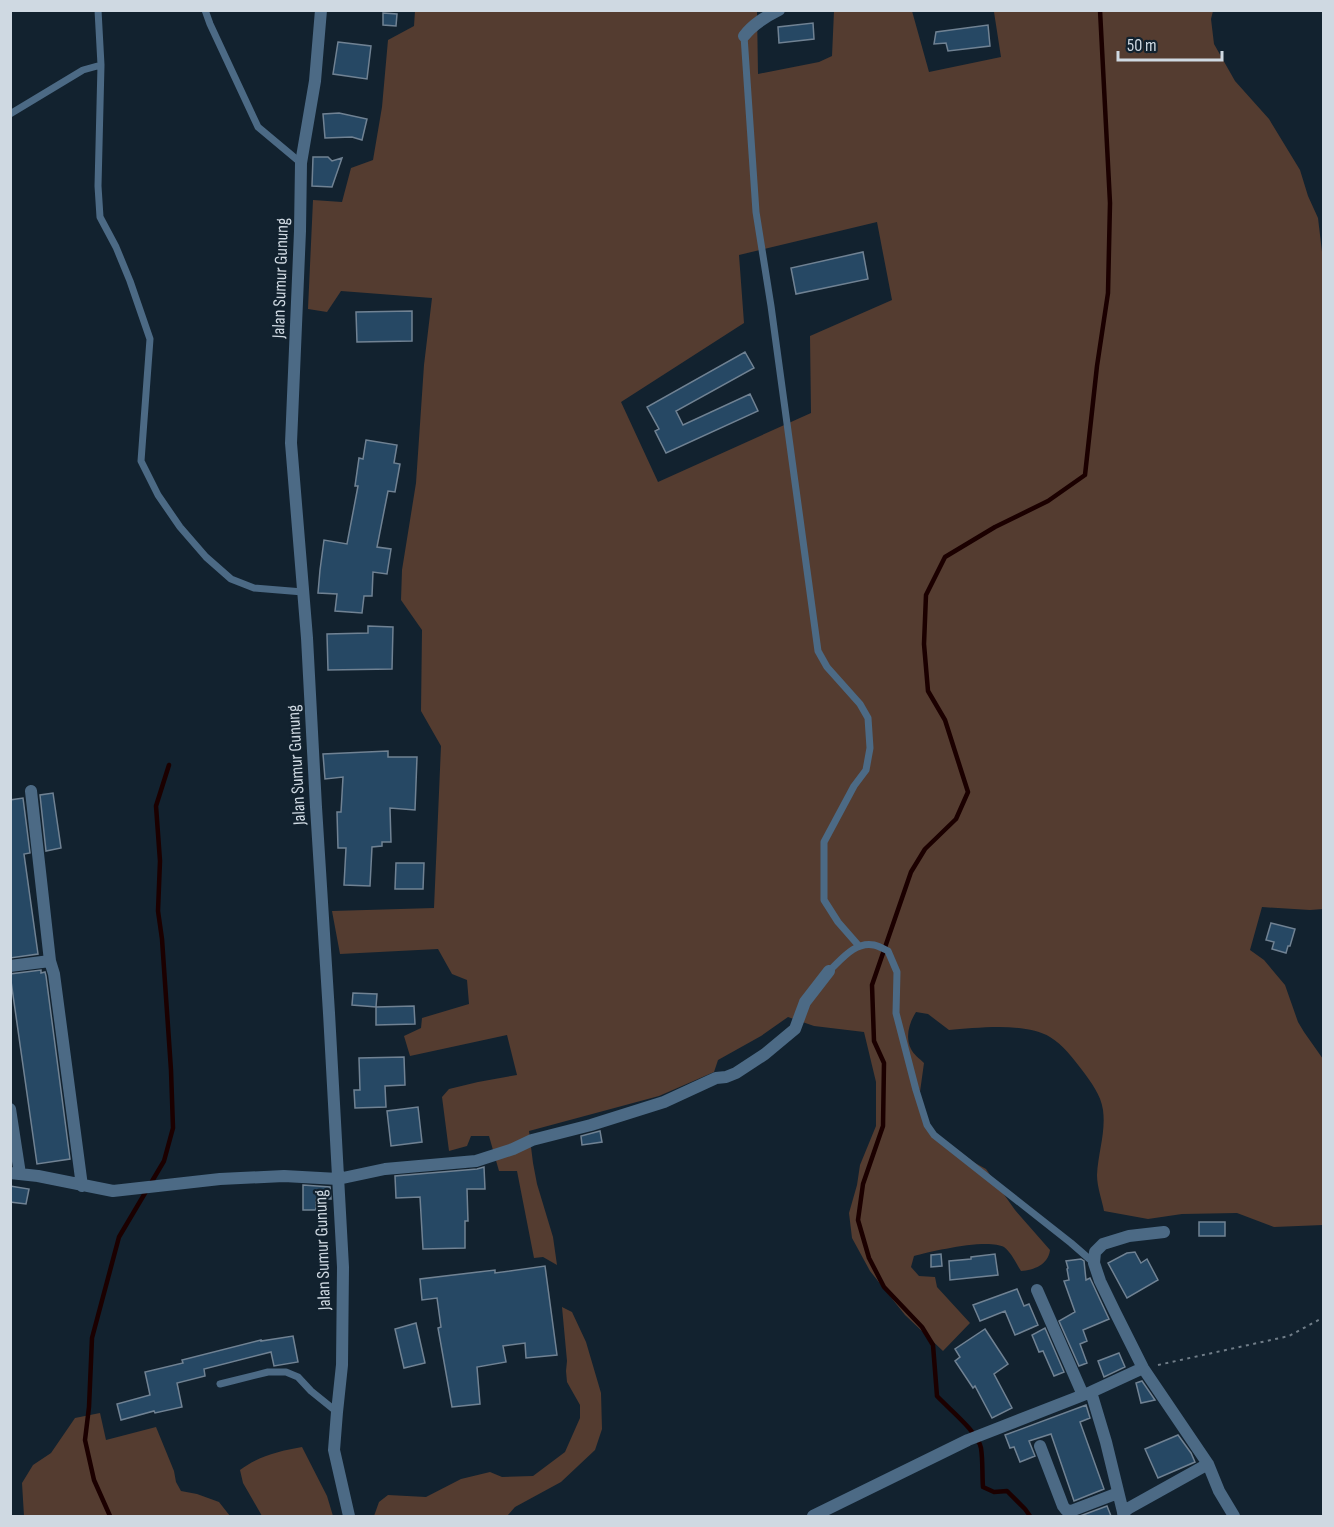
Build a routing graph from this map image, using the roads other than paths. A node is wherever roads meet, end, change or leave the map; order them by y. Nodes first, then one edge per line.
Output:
1 (98, 10) edge
2 (205, 10) edge
3 (321, 10) edge
4 (778, 10) edge
5 (744, 36) joint
6 (101, 66) junction
7 (10, 114) edge
8 (302, 163) junction
9 (303, 592) junction
10 (31, 791) dead end
11 (859, 946) junction
12 (50, 961) junction
13 (10, 966) edge
14 (829, 971) joint
15 (10, 1109) edge
16 (15, 1173) edge
17 (338, 1179) junction
18 (82, 1186) junction
19 (1164, 1232) dead end
20 (1094, 1263) junction
21 (1037, 1290) dead end
22 (1143, 1368) junction
23 (220, 1384) dead end
24 (1087, 1394) junction
25 (337, 1412) junction
26 (1040, 1446) dead end
27 (1208, 1464) junction
28 (1118, 1493) junction
29 (1123, 1515) edge
30 (349, 1516) edge
31 (813, 1516) edge
32 (1234, 1516) edge

1 - 6 lane
2 - 8 lane
3 - 8 street, Jalan Sumur Gunung
4 - 5 street
5 - 11 lane
6 - 7 lane
6 - 9 lane
8 - 9 street, Jalan Sumur Gunung
9 - 17 street, Jalan Sumur Gunung
10 - 12 street
11 - 14 lane
11 - 20 lane
12 - 13 street
12 - 18 street
14 - 17 street
15 - 16 street
16 - 18 street
17 - 18 street
17 - 25 street, Jalan Sumur Gunung
19 - 20 street
20 - 22 street
21 - 24 street
22 - 24 street
22 - 27 street
23 - 25 lane
24 - 28 street
24 - 31 street
25 - 30 street, Jalan Sumur Gunung
26 - 28 street
27 - 29 street
27 - 32 street
28 - 29 street

